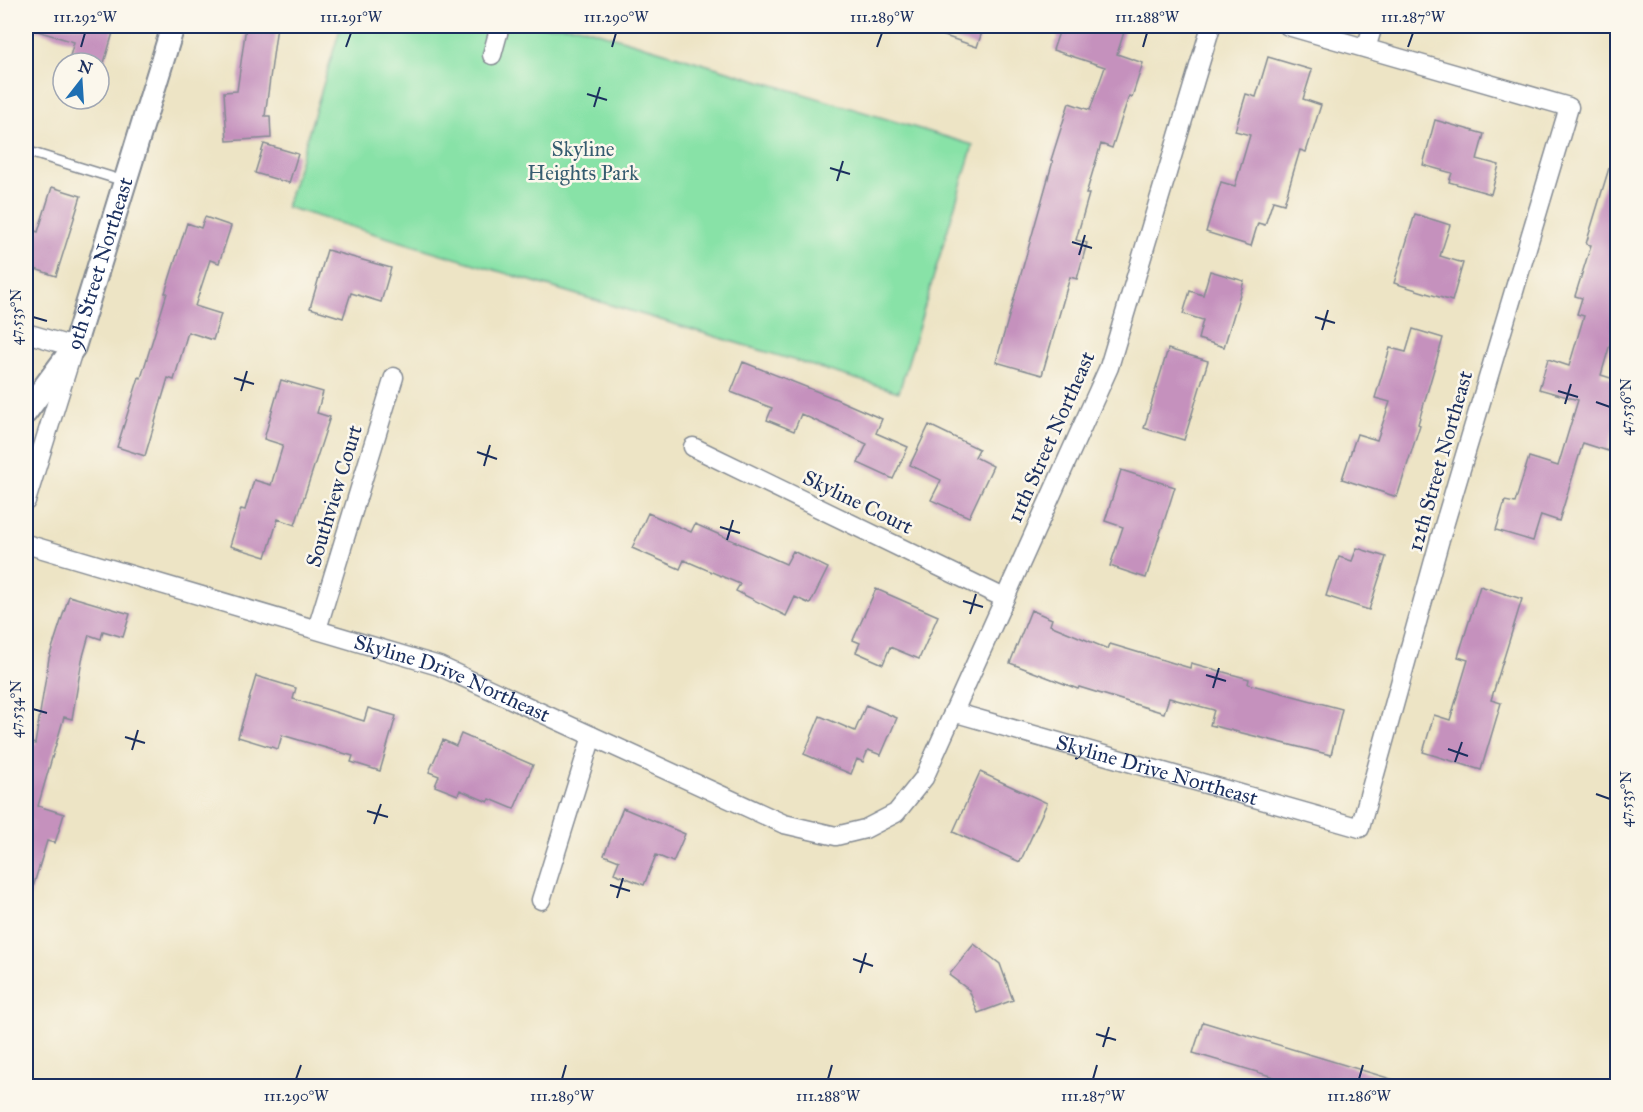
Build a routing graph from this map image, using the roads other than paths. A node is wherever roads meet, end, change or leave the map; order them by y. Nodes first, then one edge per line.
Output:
1 (173, 26) edge
2 (500, 26) edge
3 (1211, 26) edge
4 (1288, 26) edge
5 (1373, 26) edge
6 (1366, 48) junction
7 (492, 55) dead end
8 (26, 151) edge
9 (125, 181) junction
10 (26, 333) edge
11 (74, 347) junction
12 (394, 377) dead end
13 (26, 412) edge
14 (693, 447) dead end
15 (26, 501) edge
16 (26, 544) edge
17 (1004, 598) junction
18 (317, 629) junction
19 (953, 712) junction
20 (592, 736) junction
21 (1360, 828) joint
22 (865, 829) joint
23 (541, 900) dead end

1 - 9 street, 9th Street Northeast
2 - 7 street
3 - 17 street, 11th Street Northeast
4 - 6 street
5 - 6 street
6 - 21 street, 12th Street Northeast
8 - 9 lane
9 - 11 street, 9th Street Northeast
10 - 11 street
11 - 13 street
11 - 15 street, 9th Street Northeast
12 - 18 street, Southview Court
14 - 17 street, Skyline Court
16 - 18 street, Skyline Drive Northeast
17 - 19 street, 11th Street Northeast
18 - 20 street, Skyline Drive Northeast
19 - 21 street, Skyline Drive Northeast
19 - 22 street, 11th Street Northeast
20 - 22 street, Skyline Drive Northeast
20 - 23 street

